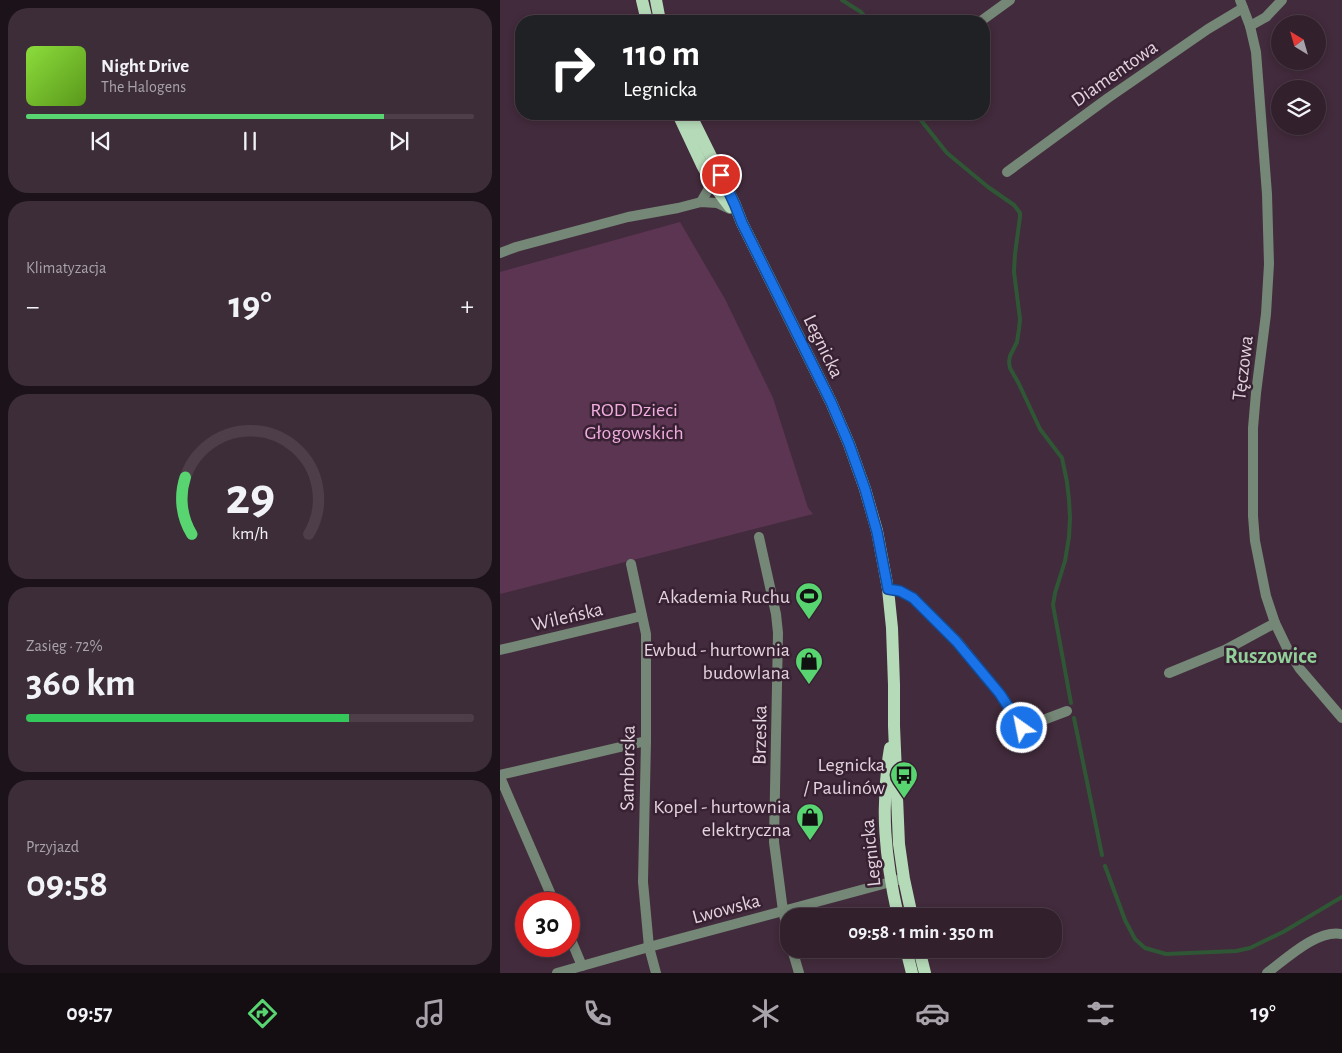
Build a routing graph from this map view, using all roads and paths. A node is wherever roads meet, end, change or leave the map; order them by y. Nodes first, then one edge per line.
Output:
1 (642, 0) edge
2 (656, 0) edge
3 (1010, 0) edge
4 (1282, 0) edge
5 (1241, 4) edge
6 (646, 15) edge
7 (659, 15) edge
8 (989, 15) edge
9 (1250, 26) junction
10 (681, 120) edge
11 (693, 120) edge
12 (714, 160) junction
13 (1007, 172) dead end
14 (712, 183) junction
15 (700, 202) junction
16 (730, 209) junction
17 (742, 223) junction
18 (500, 253) edge
19 (759, 537) dead end
20 (630, 564) dead end
21 (888, 589) junction
22 (642, 616) junction
23 (1275, 623) junction
24 (500, 650) edge
25 (1169, 673) dead end
26 (1067, 711) dead end
27 (1342, 718) edge
28 (894, 726) junction
29 (646, 741) junction
30 (500, 776) edge
31 (904, 879) junction
32 (891, 882) junction
33 (550, 892) edge
34 (782, 908) edge
35 (793, 908) edge
36 (896, 908) edge
37 (910, 908) edge
38 (780, 912) edge
39 (1342, 934) edge
40 (649, 947) junction
41 (578, 957) edge
42 (795, 958) edge
43 (908, 958) edge
44 (921, 958) edge
45 (582, 966) junction
46 (557, 973) edge
47 (656, 973) edge
48 (799, 973) edge
49 (912, 973) edge
50 (925, 973) edge
51 (1267, 973) edge

1 - 6 main road
2 - 7 main road
3 - 8 street
4 - 9 street
5 - 9 street, Tęczowa
5 - 13 street, Diamentowa
9 - 23 street, Tęczowa
10 - 14 main road, Legnicka
11 - 12 main road, Legnicka
12 - 14 street
12 - 17 main road, Legnicka
14 - 15 street
14 - 16 main road, Legnicka
15 - 16 street
15 - 18 street
16 - 17 main road, Legnicka
17 - 21 main road, Legnicka
19 - 34 street, Brzeska
20 - 22 street, Samborska
21 - 26 street
21 - 28 main road, Legnicka
22 - 24 street, Wileńska
22 - 29 street, Samborska
23 - 25 street
23 - 27 street, Tęczowa
28 - 31 main road, Legnicka
28 - 32 main road, Legnicka
29 - 30 street
29 - 40 street, Samborska
30 - 33 street
31 - 32 street, Lwowska
31 - 37 main road, Legnicka
32 - 35 street, Lwowska
32 - 36 main road, Legnicka
38 - 40 street, Lwowska
39 - 51 street
40 - 45 street, Lwowska
40 - 47 street, Samborska
41 - 45 street
42 - 48 street
43 - 49 main road
44 - 50 main road
45 - 46 street, Lwowska

